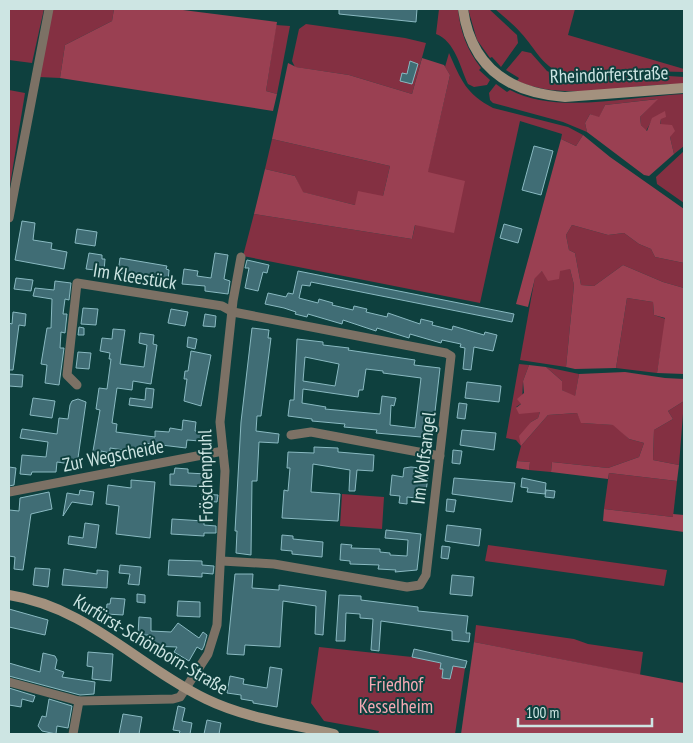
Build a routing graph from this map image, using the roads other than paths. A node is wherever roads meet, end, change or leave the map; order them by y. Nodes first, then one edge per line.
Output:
1 (49, 9) edge
2 (463, 9) edge
3 (684, 88) edge
4 (9, 218) edge
5 (241, 257) dead end
6 (232, 312) junction
7 (77, 385) dead end
8 (290, 435) dead end
9 (223, 451) junction
10 (440, 456) junction
11 (9, 492) edge
12 (222, 561) junction
13 (9, 595) edge
14 (9, 682) edge
15 (186, 688) junction
16 (79, 701) junction
17 (73, 734) edge
18 (334, 734) edge

1 - 4 street
2 - 3 street, Rheindörferstraße
5 - 6 street, Fröschenpfuhl
6 - 7 street, Im Kleestück
6 - 9 street, Fröschenpfuhl
6 - 10 street, Im Wolfsangel
8 - 10 street
9 - 11 street, Zur Wegscheide
9 - 12 street, Fröschenpfuhl
10 - 12 street, Im Wolfsangel
12 - 15 street, Fröschenpfuhl
13 - 15 street, Kurfürst-Schönborn-Straße
14 - 16 street
15 - 16 street
15 - 18 street, Kurfürst-Schönborn-Straße
16 - 17 street

